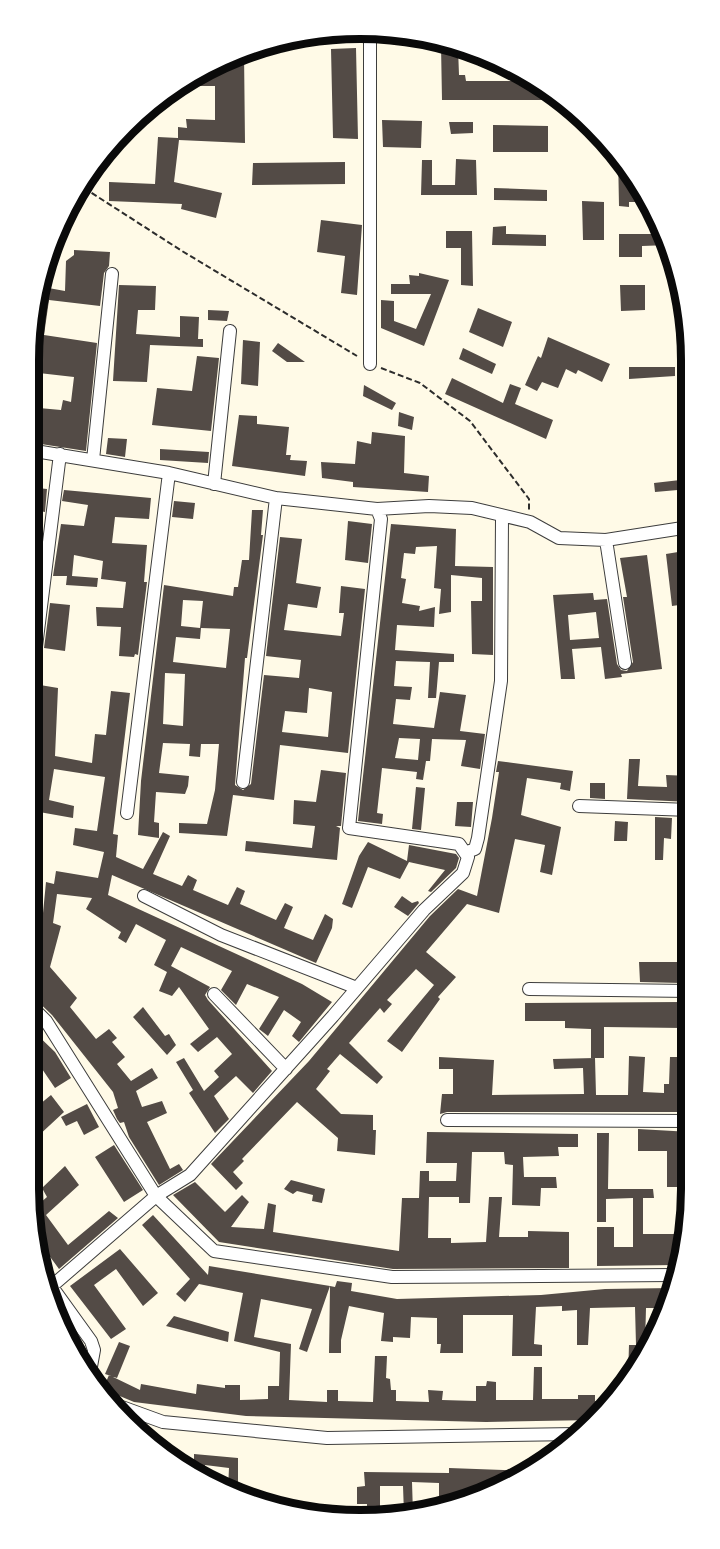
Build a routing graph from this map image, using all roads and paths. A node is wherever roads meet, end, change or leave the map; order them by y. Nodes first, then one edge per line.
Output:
1 (370, 39) edge
2 (88, 190) edge
3 (112, 274) dead end
4 (230, 331) dead end
5 (370, 364) junction
6 (39, 451) edge
7 (60, 454) junction
8 (93, 460) junction
9 (169, 473) junction
10 (214, 484) junction
11 (276, 498) junction
12 (377, 509) junction
13 (502, 517) junction
14 (530, 522) junction
15 (681, 528) edge
16 (606, 540) junction
17 (39, 617) edge
18 (626, 663) dead end
19 (243, 782) dead end
20 (579, 806) dead end
21 (681, 810) edge
22 (127, 813) dead end
23 (467, 852) junction
24 (144, 896) dead end
25 (357, 988) junction
26 (529, 989) dead end
27 (681, 991) edge
28 (214, 994) dead end
29 (39, 1014) edge
30 (286, 1069) junction
31 (447, 1120) dead end
32 (681, 1120) edge
33 (156, 1196) junction
34 (669, 1275) edge
35 (54, 1284) edge
36 (56, 1292) edge
37 (91, 1364) edge
38 (126, 1409) edge
39 (567, 1434) edge

1 - 5 street
2 - 5 path
3 - 8 street
4 - 10 street
5 - 14 path
6 - 7 street
7 - 8 street
7 - 17 street
8 - 9 street
9 - 10 street
9 - 22 street
10 - 11 street
11 - 12 street
11 - 19 street
12 - 13 street
12 - 23 street
13 - 14 street
13 - 23 street
14 - 16 street
15 - 16 street
16 - 18 street
20 - 21 street
23 - 25 street
24 - 25 street
25 - 30 street
26 - 27 street
28 - 30 street
29 - 33 street
30 - 33 street
31 - 32 street
33 - 34 street
33 - 35 street
36 - 37 street
38 - 39 street

